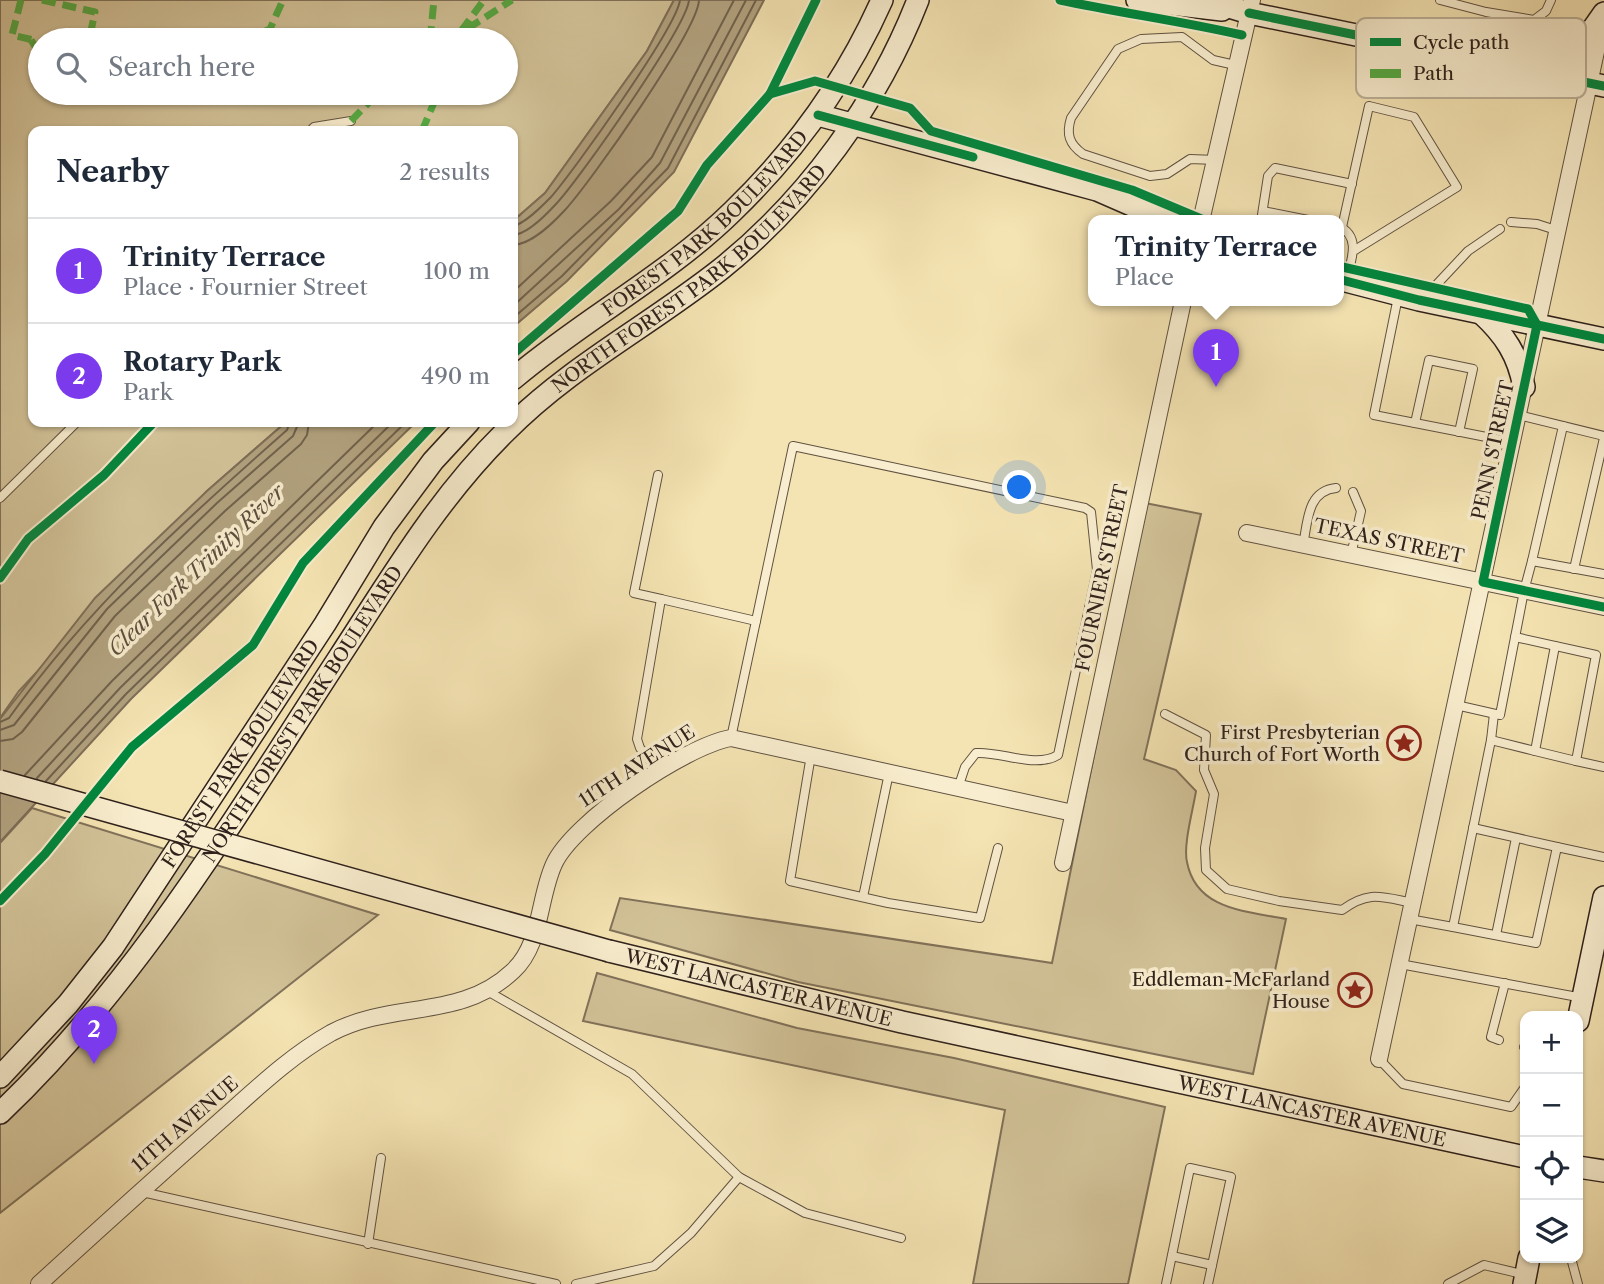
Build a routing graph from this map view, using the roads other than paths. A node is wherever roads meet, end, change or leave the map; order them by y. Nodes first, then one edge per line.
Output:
1 (882, 0) edge
2 (918, 0) edge
3 (1206, 0) edge
4 (1440, 0) edge
5 (1551, 0) edge
6 (1142, 1) edge
7 (1250, 6) edge
8 (1604, 15) edge
9 (1522, 18) edge
10 (1537, 18) edge
11 (1356, 30) edge
12 (1586, 39) edge
13 (1235, 65) junction
14 (1598, 84) edge
15 (818, 115) junction
16 (351, 121) dead end
17 (851, 124) junction
18 (320, 126) edge
19 (1216, 160) junction
20 (1352, 184) junction
21 (1262, 211) junction
22 (1154, 215) edge
23 (1202, 215) edge
24 (1262, 215) edge
25 (1282, 215) edge
26 (1343, 215) edge
27 (1511, 222) dead end
28 (1500, 229) dead end
29 (1344, 230) edge
30 (1559, 231) junction
31 (1355, 250) junction
32 (1344, 275) edge
33 (1344, 281) edge
34 (1399, 295) junction
35 (1422, 300) junction
36 (1183, 306) edge
37 (1479, 312) junction
38 (1536, 325) junction
39 (1604, 339) edge
40 (518, 375) edge
41 (1524, 387) junction
42 (1518, 415) junction
43 (518, 421) edge
44 (1415, 423) junction
45 (1563, 426) junction
46 (72, 427) edge
47 (464, 427) edge
48 (512, 427) edge
49 (1459, 432) junction
50 (1604, 437) edge
51 (1512, 442) junction
52 (658, 475) dead end
53 (1336, 488) dead end
54 (1353, 492) dead end
55 (0, 498) edge
56 (1247, 533) dead end
57 (1303, 545) junction
58 (1351, 555) junction
59 (1532, 561) junction
60 (1574, 569) junction
61 (1604, 575) edge
62 (1483, 582) junction
63 (1524, 591) junction
64 (661, 599) junction
65 (1604, 607) edge
66 (756, 621) junction
67 (1515, 637) junction
68 (1555, 646) junction
69 (1456, 705) junction
70 (1165, 714) dead end
71 (1494, 714) junction
72 (731, 738) junction
73 (1491, 740) junction
74 (1535, 751) junction
75 (811, 755) junction
76 (1576, 761) junction
77 (1604, 767) edge
78 (660, 772) junction
79 (889, 773) junction
80 (0, 781) edge
81 (958, 788) junction
82 (1073, 813) junction
83 (1473, 828) junction
84 (1516, 838) junction
85 (1557, 847) junction
86 (998, 848) dead end
87 (1604, 857) edge
88 (1063, 863) dead end
89 (193, 880) joint
90 (863, 897) junction
91 (1604, 897) edge
92 (1411, 911) junction
93 (1453, 927) junction
94 (1496, 935) junction
95 (1400, 964) junction
96 (1506, 984) junction
97 (488, 992) junction
98 (1583, 998) junction
99 (1580, 1011) edge
100 (1499, 1040) dead end
101 (1379, 1059) joint
102 (0, 1077) edge
103 (1520, 1094) edge
104 (0, 1113) edge
105 (1520, 1156) edge
106 (381, 1158) dead end
107 (1583, 1168) edge
108 (1604, 1171) edge
109 (739, 1177) junction
110 (139, 1192) junction
111 (901, 1238) dead end
112 (368, 1244) junction
113 (1172, 1256) junction
114 (1572, 1263) edge
115 (1212, 1265) junction
116 (1526, 1272) edge
117 (39, 1284) edge
118 (556, 1284) edge
119 (576, 1284) edge
120 (1166, 1284) edge
121 (1208, 1284) edge
122 (1448, 1284) edge
123 (1578, 1284) edge

1 - 15 main road, FOREST PARK BOULEVARD
2 - 17 main road, NORTH FOREST PARK BOULEVARD
3 - 7 main road
4 - 9 lane
5 - 10 lane
6 - 7 main road
7 - 11 main road
7 - 13 street
8 - 12 main road
8 - 14 street, PENN STREET
13 - 19 street
13 - 19 lane
14 - 30 street, PENN STREET
15 - 17 main road
15 - 40 main road, FOREST PARK BOULEVARD
16 - 18 lane
17 - 22 main road
17 - 43 main road, NORTH FOREST PARK BOULEVARD
19 - 23 street
20 - 21 lane
20 - 26 lane
20 - 31 lane
21 - 24 lane
21 - 25 lane
27 - 30 lane
28 - 35 lane
29 - 31 lane
30 - 38 street, PENN STREET
31 - 32 lane
33 - 34 main road
34 - 35 main road
34 - 44 lane
35 - 37 main road
36 - 82 street, FOURNIER STREET
37 - 38 main road
37 - 41 main road
38 - 39 main road
38 - 41 street, PENN STREET
41 - 42 street, PENN STREET
42 - 45 lane
42 - 51 street, PENN STREET
44 - 49 lane
44 - 49 lane
45 - 50 lane
45 - 59 lane
46 - 55 lane
47 - 102 main road, FOREST PARK BOULEVARD
48 - 89 main road, NORTH FOREST PARK BOULEVARD
49 - 51 lane
50 - 60 lane
51 - 62 street, PENN STREET
52 - 64 lane
53 - 57 lane
54 - 58 lane
56 - 57 street, TEXAS STREET
57 - 58 street, TEXAS STREET
58 - 62 street, TEXAS STREET
59 - 60 lane
59 - 63 lane
60 - 61 lane
62 - 63 street, TEXAS STREET
62 - 69 street, PENN STREET
63 - 65 street, TEXAS STREET
63 - 67 lane
64 - 66 lane
64 - 78 lane
66 - 72 lane
66 - 81 lane
67 - 68 lane
67 - 71 lane
68 - 74 lane
68 - 76 lane
69 - 71 lane
69 - 92 street, PENN STREET
70 - 92 lane
71 - 73 lane
72 - 75 street
72 - 78 street, 11TH AVENUE
73 - 74 lane
73 - 83 lane
74 - 76 lane
75 - 79 street
75 - 90 lane
76 - 77 lane
78 - 97 street, 11TH AVENUE
79 - 81 street
79 - 90 lane
80 - 105 main road, WEST LANCASTER AVENUE, bridge
81 - 82 street
82 - 88 street, FOURNIER STREET
83 - 84 lane
83 - 93 lane
84 - 85 lane
84 - 94 lane
85 - 87 lane
85 - 94 lane
86 - 90 lane
89 - 104 main road, FOREST PARK BOULEVARD
91 - 98 main road
92 - 93 lane
92 - 95 street, PENN STREET
93 - 94 lane
95 - 96 lane
95 - 101 street, PENN STREET
96 - 98 lane
96 - 100 lane
97 - 109 lane
97 - 110 street, 11TH AVENUE
98 - 99 main road
101 - 103 lane
106 - 112 lane
107 - 108 main road
109 - 111 lane
109 - 119 lane
110 - 112 lane
110 - 117 street, 11TH AVENUE
112 - 118 lane
113 - 115 lane
113 - 115 lane
113 - 120 lane
114 - 123 lane
115 - 121 lane
116 - 122 lane

